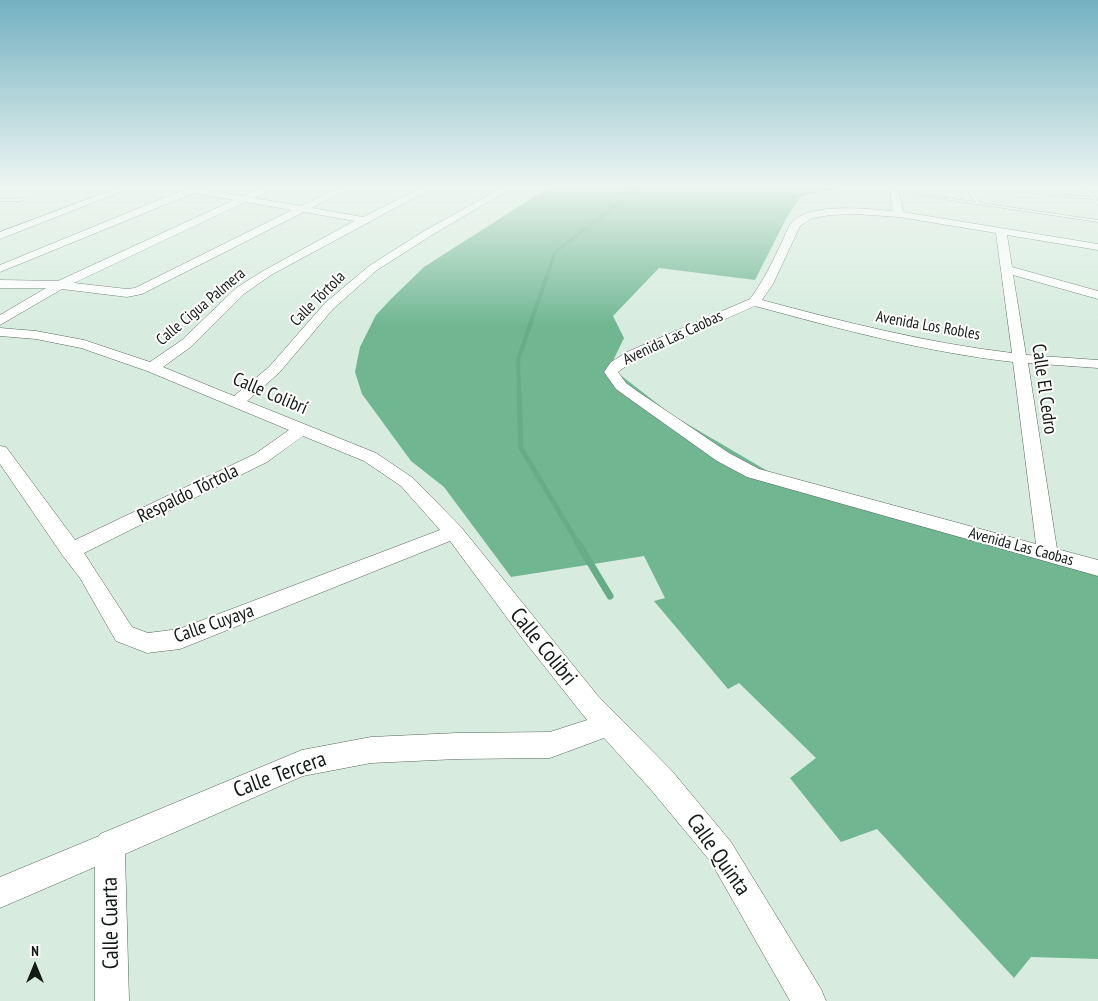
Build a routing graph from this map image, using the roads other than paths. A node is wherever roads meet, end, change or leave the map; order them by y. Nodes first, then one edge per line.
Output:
1 (86, 234) edge
2 (170, 234) edge
3 (253, 234) edge
4 (338, 234) edge
5 (427, 234) edge
6 (791, 234) edge
7 (1001, 234) edge
8 (1017, 234) edge
9 (1098, 247) edge
10 (0, 269) edge
11 (1006, 269) junction
12 (0, 284) edge
13 (60, 285) junction
14 (132, 292) joint
15 (1098, 295) edge
16 (754, 302) junction
17 (0, 321) edge
18 (0, 332) edge
19 (1019, 358) junction
20 (1098, 364) edge
21 (152, 368) junction
22 (236, 401) junction
23 (302, 429) junction
24 (0, 452) edge
25 (454, 532) junction
26 (70, 551) junction
27 (1048, 554) junction
28 (482, 568) joint
29 (1098, 568) edge
30 (607, 725) junction
31 (110, 844) junction
32 (0, 893) edge
33 (112, 1001) edge
34 (809, 1001) edge

1 - 10 street
2 - 13 street
3 - 14 street
4 - 21 street, Calle Cigua Palmera
5 - 22 street, Calle Tórtola
6 - 16 street
7 - 11 street, Calle El Cedro
8 - 9 street
11 - 15 street
11 - 19 street, Calle El Cedro
12 - 13 street
13 - 14 street
13 - 17 street
16 - 19 street, Avenida Los Robles
16 - 27 street, Avenida Las Caobas
18 - 21 street, Calle Colibrí
19 - 20 street, Avenida Los Robles
19 - 27 street, Calle El Cedro
21 - 22 street, Calle Colibrí
22 - 23 street, Calle Colibrí
23 - 25 street, Calle Colibrí
23 - 26 street, Respaldo Tórtola
24 - 26 street, Calle Cuyaya
25 - 26 street, Calle Cuyaya
25 - 28 street, Calle Colibrí
27 - 29 street, Avenida Las Caobas
28 - 30 street, Calle Colibri
30 - 31 street, Calle Tercera
30 - 34 street, Calle Quinta
31 - 32 street, Calle Tercera
31 - 33 street, Calle Cuarta

